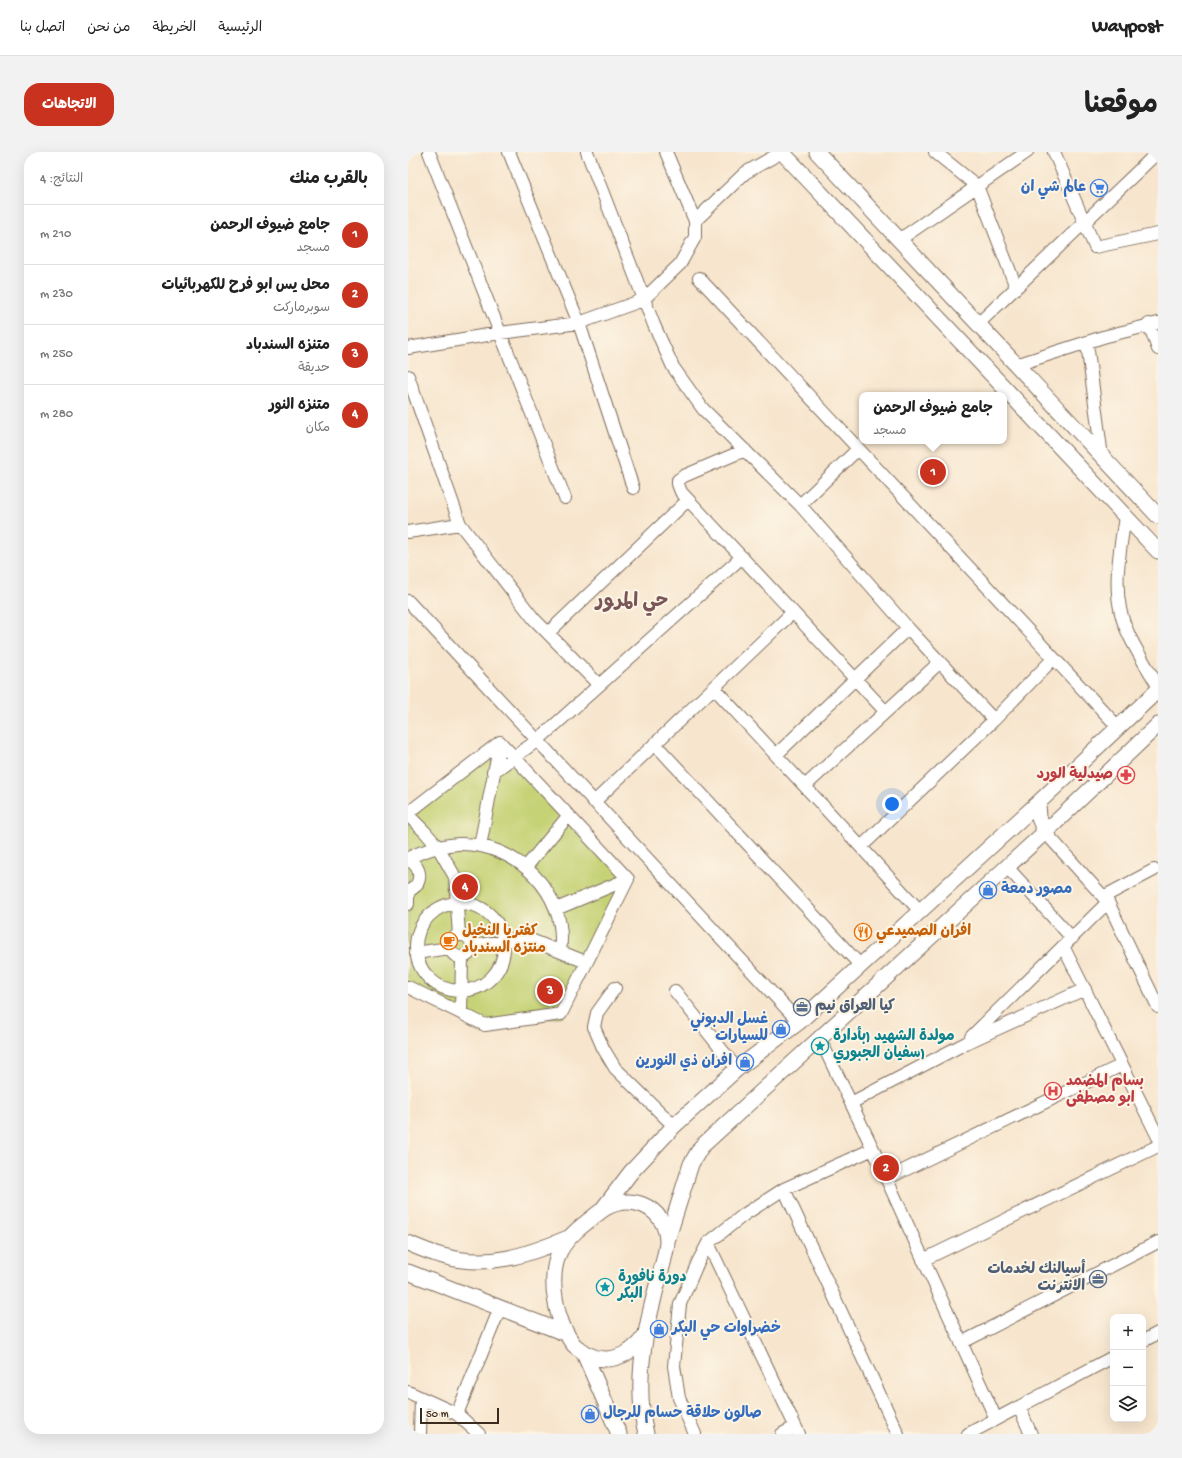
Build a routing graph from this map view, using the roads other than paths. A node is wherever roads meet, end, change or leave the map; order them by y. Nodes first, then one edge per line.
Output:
1 (429, 152) edge
2 (509, 152) edge
3 (587, 152) edge
4 (666, 152) edge
5 (782, 152) edge
6 (817, 152) edge
7 (935, 152) edge
8 (1027, 152) edge
9 (1054, 152) edge
10 (1158, 152) edge
11 (977, 186) junction
12 (870, 208) junction
13 (695, 221) junction
14 (1084, 221) junction
15 (852, 227) junction
16 (1158, 234) edge
17 (904, 245) junction
18 (889, 266) junction
19 (699, 278) dead end
20 (1016, 287) junction
21 (644, 300) junction
22 (580, 323) junction
23 (978, 324) junction
24 (1154, 324) edge
25 (500, 333) junction
26 (1087, 343) junction
27 (408, 348) edge
28 (1158, 350) edge
29 (1016, 365) junction
30 (408, 376) edge
31 (858, 449) junction
32 (745, 450) junction
33 (1102, 457) junction
34 (633, 488) dead end
35 (565, 498) dead end
36 (688, 500) junction
37 (800, 505) junction
38 (1156, 511) edge
39 (1125, 517) junction
40 (460, 524) junction
41 (408, 532) edge
42 (1158, 551) edge
43 (742, 557) junction
44 (408, 601) edge
45 (793, 612) junction
46 (908, 628) junction
47 (548, 633) junction
48 (1053, 659) junction
49 (940, 662) junction
50 (855, 678) junction
51 (599, 686) junction
52 (1158, 686) edge
53 (714, 688) junction
54 (1158, 690) edge
55 (885, 712) junction
56 (994, 720) junction
57 (1158, 725) edge
58 (1118, 727) junction
59 (538, 740) junction
60 (500, 742) junction
61 (655, 744) junction
62 (776, 755) junction
63 (514, 757) junction
64 (493, 772) junction
65 (805, 786) junction
66 (594, 802) junction
67 (1038, 803) junction
68 (408, 814) edge
69 (569, 815) junction
70 (1045, 832) junction
71 (480, 846) junction
72 (438, 847) junction
73 (862, 847) junction
74 (408, 859) edge
75 (526, 867) junction
76 (1007, 867) junction
77 (1157, 871) edge
78 (628, 879) junction
79 (408, 891) edge
80 (1106, 899) junction
81 (456, 903) junction
82 (408, 904) edge
83 (556, 909) junction
84 (920, 911) junction
85 (408, 927) edge
86 (459, 935) junction
87 (417, 937) junction
88 (504, 942) junction
89 (1068, 942) junction
90 (472, 946) junction
91 (449, 948) junction
92 (560, 951) junction
93 (416, 953) junction
94 (462, 958) junction
95 (586, 962) junction
96 (860, 965) junction
97 (408, 987) edge
98 (615, 988) dead end
99 (1085, 989) junction
100 (462, 991) junction
101 (674, 991) dead end
102 (1158, 1007) edge
103 (461, 1013) junction
104 (799, 1022) junction
105 (820, 1038) junction
106 (966, 1043) junction
107 (1122, 1065) junction
108 (737, 1069) junction
109 (851, 1103) junction
110 (674, 1126) junction
111 (1158, 1138) edge
112 (1158, 1146) edge
113 (873, 1149) junction
114 (886, 1179) junction
115 (784, 1189) junction
116 (602, 1210) junction
117 (568, 1238) junction
118 (667, 1241) junction
119 (1158, 1242) edge
120 (408, 1243) edge
121 (708, 1243) junction
122 (923, 1260) junction
123 (408, 1272) edge
124 (500, 1308) junction
125 (567, 1334) junction
126 (1158, 1334) edge
127 (644, 1337) junction
128 (1146, 1340) edge
129 (961, 1342) junction
130 (583, 1352) junction
131 (1110, 1359) edge
132 (408, 1392) edge
133 (421, 1398) junction
134 (1019, 1407) junction
135 (457, 1414) junction
136 (996, 1419) junction
137 (797, 1431) edge
138 (420, 1434) edge
139 (479, 1434) edge
140 (619, 1434) edge
141 (646, 1434) edge
142 (695, 1434) edge
143 (782, 1434) edge
144 (898, 1434) edge
145 (968, 1434) edge
146 (1031, 1434) edge

1 - 25 street
2 - 22 street
3 - 21 street
4 - 13 street
5 - 13 street
5 - 15 main road
6 - 12 main road
7 - 11 street
8 - 11 street
9 - 14 street
10 - 14 street
11 - 17 street
11 - 20 street
12 - 15 main road
12 - 17 main road
13 - 21 street
14 - 16 street
14 - 20 street
15 - 18 main road
17 - 18 main road
17 - 23 main road
18 - 39 main road
19 - 31 street
20 - 23 street
21 - 22 street
21 - 32 street
22 - 25 street
22 - 34 street
23 - 29 main road
24 - 26 street
24 - 28 street
25 - 27 street
25 - 35 street
26 - 29 street
26 - 33 street
29 - 33 main road
30 - 40 street
31 - 37 street
31 - 48 street
32 - 36 street
32 - 37 street
33 - 38 main road
36 - 43 street
36 - 47 street
37 - 46 street
39 - 42 main road
39 - 52 street
40 - 41 street
40 - 47 street
43 - 45 street
43 - 51 street
44 - 59 street
45 - 50 street
45 - 53 street
46 - 49 street
46 - 50 street
47 - 51 street
48 - 56 street
48 - 58 street
49 - 55 street
49 - 56 street
50 - 55 street
50 - 62 street
51 - 59 street
53 - 61 street
53 - 62 street
54 - 58 main road
55 - 65 street
56 - 73 street
57 - 70 main road
58 - 67 main road
59 - 63 street
59 - 66 street
60 - 63 street
60 - 64 street
60 - 68 street
61 - 66 street
61 - 96 street
62 - 65 street
63 - 64 street
63 - 69 street
64 - 71 street
65 - 73 street
66 - 104 street
67 - 70 main road
67 - 84 main road
68 - 72 street
69 - 75 street
69 - 78 street
70 - 76 main road
70 - 80 street
71 - 72 street
71 - 75 street
72 - 74 street
72 - 81 street
73 - 84 street
74 - 79 street
75 - 83 street
76 - 89 street
76 - 105 main road
77 - 80 street
78 - 83 street
78 - 95 street
79 - 82 street
80 - 89 street
80 - 102 street
81 - 86 street
81 - 87 street
81 - 88 street
83 - 92 street
84 - 96 main road
85 - 87 street
86 - 90 street
86 - 91 street
87 - 93 street
88 - 90 street
88 - 92 street
88 - 100 street
89 - 99 street
89 - 106 street
90 - 94 street
91 - 93 street
91 - 94 street
92 - 95 street
93 - 100 street
94 - 100 street
95 - 103 street
96 - 104 main road
97 - 103 street
98 - 110 street
99 - 106 street
99 - 107 street
100 - 103 street
101 - 108 street
104 - 108 main road
105 - 109 street
105 - 118 main road
106 - 109 street
107 - 111 street
107 - 114 street
108 - 110 main road
109 - 113 street
110 - 116 main road
112 - 122 street
113 - 114 street
113 - 115 street
114 - 122 street
115 - 121 street
115 - 144 street
116 - 117 main road
116 - 118 main road
117 - 120 main road
117 - 125 main road
118 - 127 main road
119 - 129 street
121 - 137 street
121 - 142 street
122 - 129 street
123 - 124 main road
124 - 125 main road
124 - 135 street
125 - 130 main road
126 - 128 street
127 - 130 main road
127 - 141 main road
129 - 136 street
130 - 140 main road
131 - 134 street
132 - 133 street
133 - 135 street
133 - 138 street
134 - 136 street
134 - 146 street
135 - 139 street
136 - 145 street
137 - 143 street

